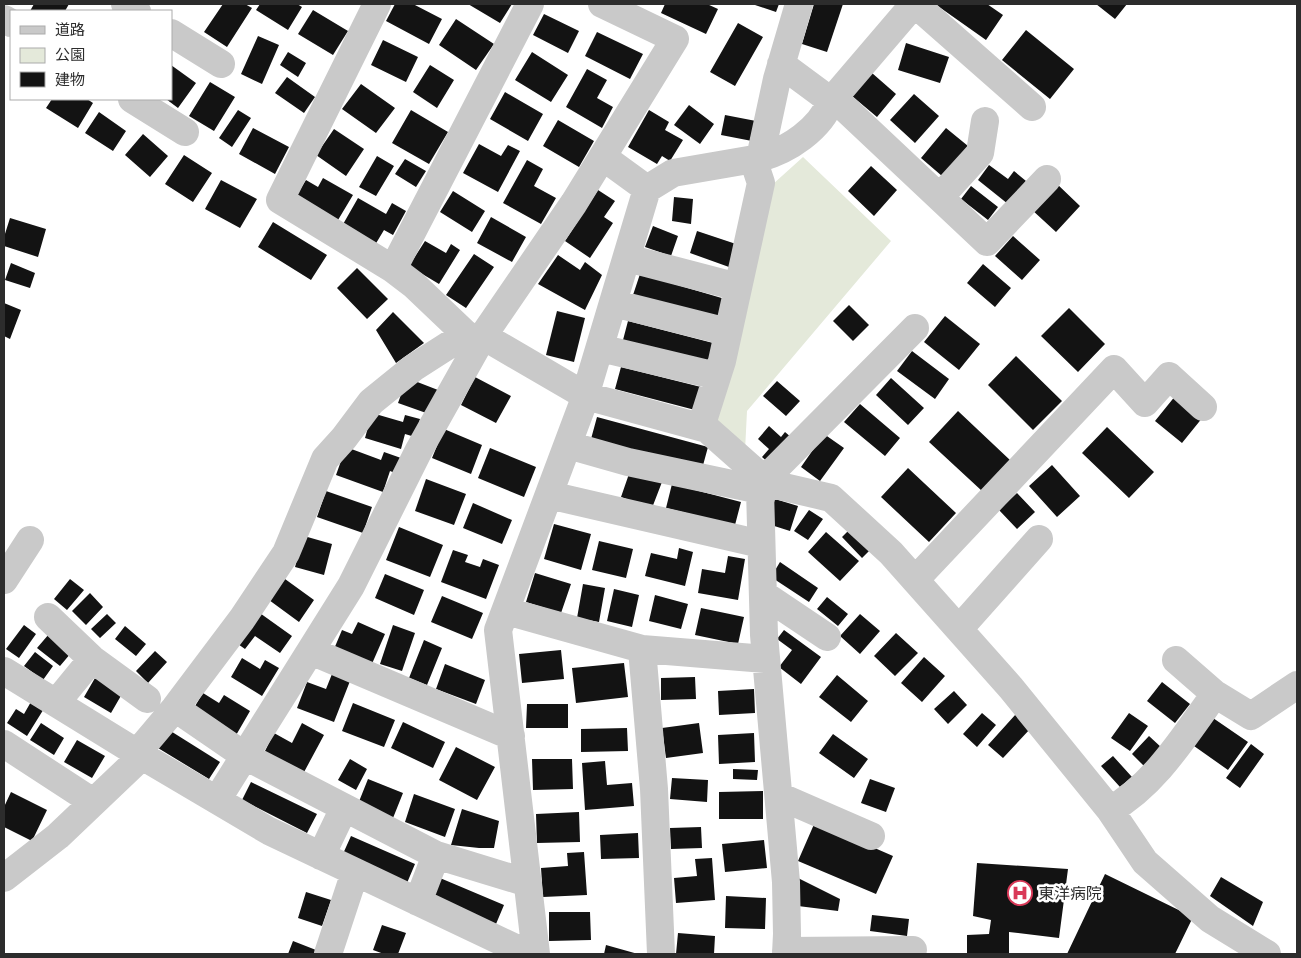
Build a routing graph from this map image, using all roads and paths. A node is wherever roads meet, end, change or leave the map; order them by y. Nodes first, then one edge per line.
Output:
1 (377, 4) edge
2 (530, 4) edge
3 (602, 4) edge
4 (799, 4) edge
5 (915, 4) edge
6 (172, 34) edge
7 (221, 64) dead end
8 (782, 64) junction
9 (134, 100) edge
10 (833, 100) junction
11 (1032, 107) dead end
12 (985, 121) dead end
13 (185, 132) dead end
14 (603, 157) junction
15 (757, 159) junction
16 (1047, 179) dead end
17 (647, 189) junction
18 (940, 197) junction
19 (627, 258) junction
20 (393, 269) junction
21 (738, 288) junction
22 (613, 303) junction
23 (915, 328) dead end
24 (728, 332) junction
25 (475, 338) junction
26 (600, 348) junction
27 (717, 376) junction
28 (586, 396) junction
29 (1203, 407) dead end
30 (701, 427) junction
31 (568, 445) junction
32 (761, 486) junction
33 (549, 495) junction
34 (1039, 539) dead end
35 (30, 540) dead end
36 (761, 544) junction
37 (4, 580) edge
38 (915, 580) junction
39 (763, 594) junction
40 (506, 611) junction
41 (48, 617) dead end
42 (959, 629) junction
43 (827, 637) dead end
44 (642, 649) junction
45 (311, 651) junction
46 (92, 659) junction
47 (766, 659) junction
48 (1176, 660) dead end
49 (4, 671) edge
50 (1297, 686) edge
51 (1215, 694) junction
52 (147, 699) dead end
53 (56, 703) junction
54 (175, 708) junction
55 (511, 736) junction
56 (4, 744) edge
57 (140, 755) junction
58 (245, 756) junction
59 (779, 796) junction
60 (217, 800) junction
61 (93, 802) junction
62 (344, 808) junction
63 (1110, 810) junction
64 (871, 836) dead end
65 (436, 855) junction
66 (321, 856) junction
67 (355, 872) junction
68 (4, 878) edge
69 (528, 883) junction
70 (418, 902) junction
71 (913, 950) dead end
72 (521, 952) edge
73 (786, 953) edge
74 (328, 954) edge
75 (660, 954) edge
76 (1267, 954) edge

1 - 20 street
2 - 20 street
3 - 14 street
4 - 8 street
5 - 10 street
5 - 11 street
6 - 7 street
8 - 10 street
8 - 15 street
9 - 13 street
10 - 15 street
10 - 18 street
12 - 18 street
14 - 17 street
14 - 25 street
15 - 17 street
15 - 21 street
16 - 18 street
17 - 19 street
19 - 21 street
19 - 22 street
20 - 25 street
21 - 24 street
22 - 24 street
22 - 26 street
23 - 32 street
24 - 27 street
25 - 28 street
25 - 45 street
25 - 54 street
26 - 27 street
26 - 28 street
27 - 30 street
28 - 30 street
28 - 31 street
29 - 38 street
30 - 32 street
31 - 32 street
31 - 33 street
32 - 36 street
32 - 38 street
33 - 36 street
33 - 40 street
34 - 42 street
35 - 37 street
36 - 39 street
38 - 42 street
39 - 43 street
39 - 47 street
40 - 44 street
40 - 55 street
41 - 46 street
42 - 63 street
44 - 47 street
44 - 75 street
45 - 55 street
45 - 58 street
46 - 52 street
46 - 53 street
47 - 59 street
48 - 51 street
49 - 53 street
50 - 51 street
51 - 63 street
53 - 57 street
54 - 57 street
54 - 58 street
55 - 69 street
56 - 61 street
57 - 60 street
57 - 61 street
58 - 60 street
58 - 62 street
59 - 64 street
59 - 73 street
60 - 66 street
61 - 68 street
62 - 65 street
62 - 66 street
63 - 76 street
65 - 69 street
65 - 70 street
66 - 67 street
67 - 70 street
67 - 74 street
69 - 72 street
70 - 72 street
71 - 73 street

